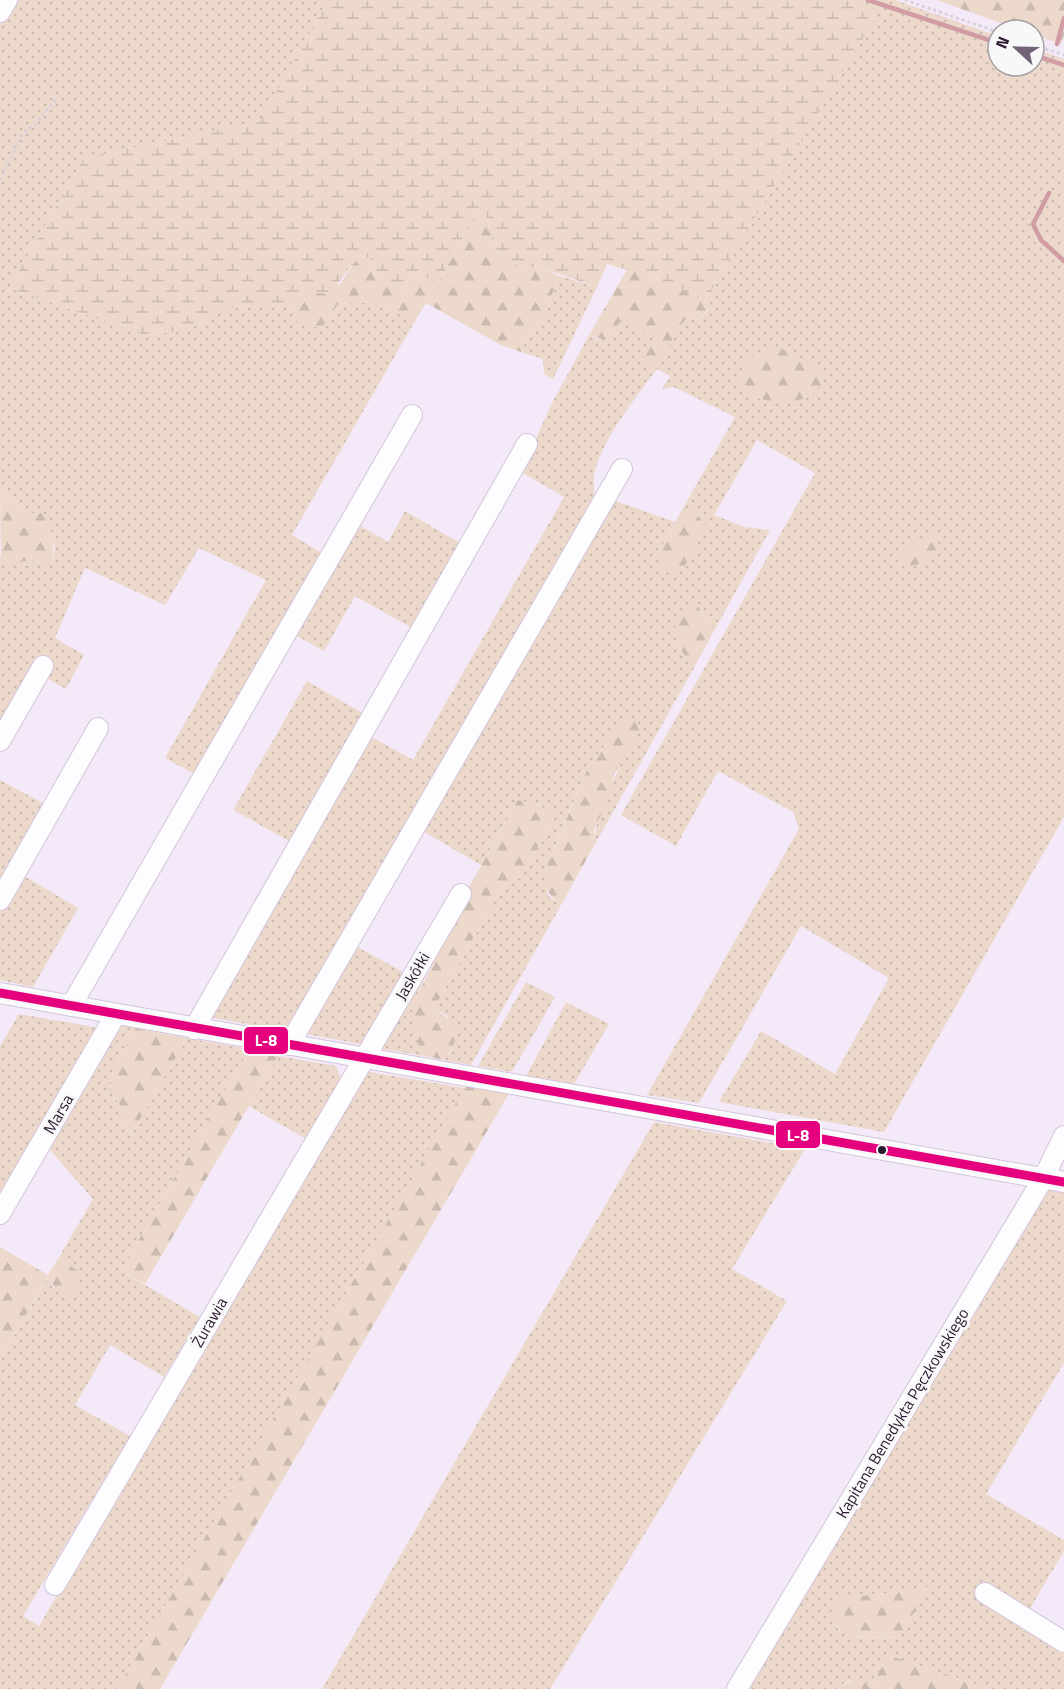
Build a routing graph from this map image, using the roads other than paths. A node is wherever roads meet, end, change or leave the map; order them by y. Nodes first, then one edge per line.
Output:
1 (7, 0) edge
2 (0, 12) edge
3 (412, 415) dead end
4 (527, 444) dead end
5 (622, 469) dead end
6 (43, 666) dead end
7 (98, 728) dead end
8 (0, 741) edge
9 (461, 894) dead end
10 (0, 900) edge
11 (0, 993) edge
12 (71, 1006) junction
13 (116, 1014) junction
14 (194, 1029) junction
15 (288, 1045) junction
16 (364, 1059) junction
17 (1064, 1136) edge
18 (1043, 1179) junction
19 (1064, 1182) edge
20 (0, 1214) edge
21 (55, 1585) dead end
22 (985, 1593) dead end
23 (1064, 1642) edge
24 (737, 1689) edge

1 - 2 street
3 - 12 street
4 - 14 street
5 - 15 street
6 - 8 street
7 - 10 street
9 - 16 street, Jaskółki
11 - 12 street
12 - 13 street
13 - 14 street
13 - 20 street, Marsa
14 - 15 street
15 - 16 street
16 - 18 street
16 - 21 street, Żurawia
17 - 18 street, Kapitana Benedykta Pęczkowskiego
18 - 19 street
18 - 24 street, Kapitana Benedykta Pęczkowskiego
22 - 23 street

